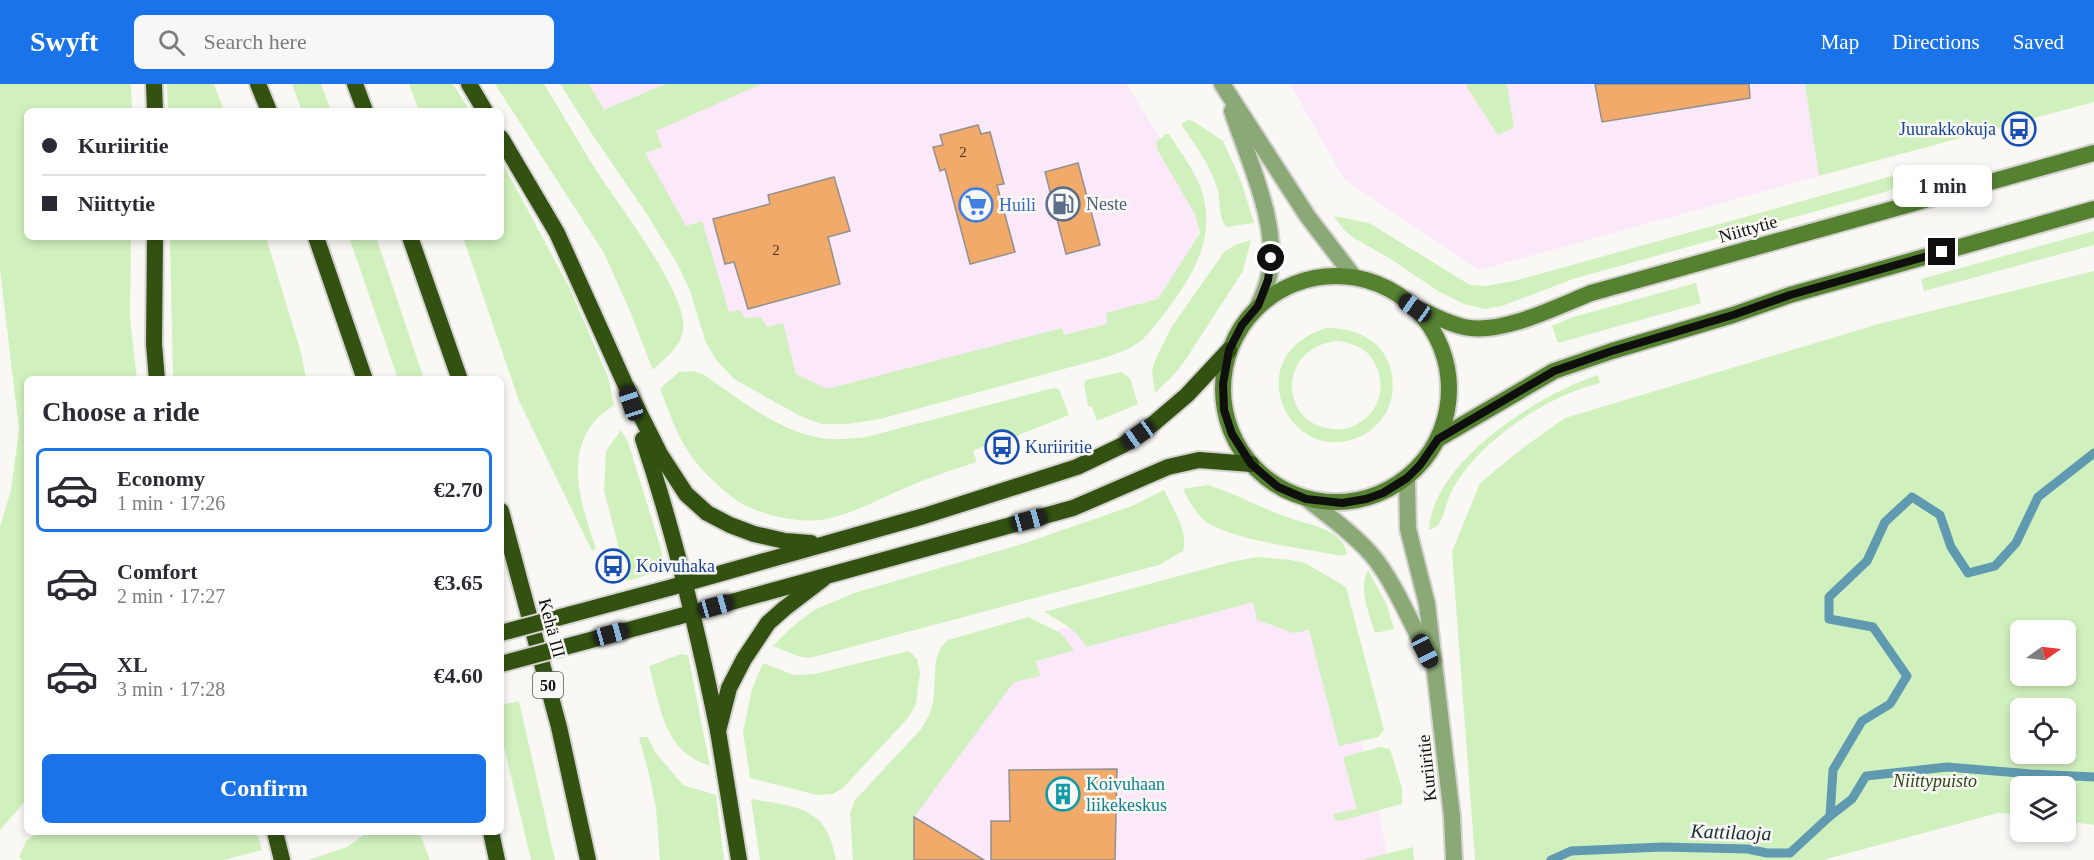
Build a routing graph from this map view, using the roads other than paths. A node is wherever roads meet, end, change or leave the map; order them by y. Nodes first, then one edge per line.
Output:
1 (154, 84) edge
2 (258, 84) edge
3 (355, 84) edge
4 (469, 84) edge
5 (1223, 87) edge
6 (155, 108) edge
7 (268, 108) edge
8 (364, 108) edge
9 (483, 108) edge
10 (504, 143) edge
11 (2094, 153) edge
12 (2094, 209) edge
13 (155, 240) edge
14 (317, 240) edge
15 (411, 240) edge
16 (1354, 277) junction
17 (1258, 306) junction
18 (1415, 308) junction
19 (1229, 350) junction
20 (157, 376) edge
21 (364, 376) edge
22 (459, 376) edge
23 (625, 384) junction
24 (1438, 439) junction
25 (1251, 464) junction
26 (1407, 478) junction
27 (1306, 499) junction
28 (504, 523) edge
29 (821, 544) junction
30 (831, 574) junction
31 (686, 584) junction
32 (685, 615) junction
33 (504, 632) edge
34 (504, 663) edge
35 (1436, 672) junction
36 (718, 731) junction
37 (492, 835) edge
38 (276, 836) edge
39 (282, 860) edge
40 (497, 860) edge
41 (588, 860) edge
42 (739, 860) edge
43 (1454, 860) edge

1 - 6 highway
2 - 7 highway
3 - 8 highway
4 - 9 highway
5 - 16 street
5 - 17 street
10 - 23 highway
11 - 18 main road, Niittytie
12 - 24 main road
13 - 20 highway
14 - 21 highway
15 - 22 highway
16 - 17 main road
16 - 18 main road
17 - 19 main road
18 - 24 main road
19 - 25 main road
19 - 29 highway
23 - 29 highway
23 - 31 highway
24 - 26 main road
25 - 27 main road
25 - 30 highway
26 - 27 main road
26 - 35 street, Kuriiritie
27 - 35 street, Kuriiritie
28 - 41 highway, Kehä III / 50
29 - 31 highway
30 - 32 highway
30 - 36 highway
31 - 32 highway
31 - 33 highway, bridge
32 - 34 highway, bridge
32 - 36 highway
35 - 43 street, Kuriiritie
36 - 42 highway
37 - 40 highway
38 - 39 highway

